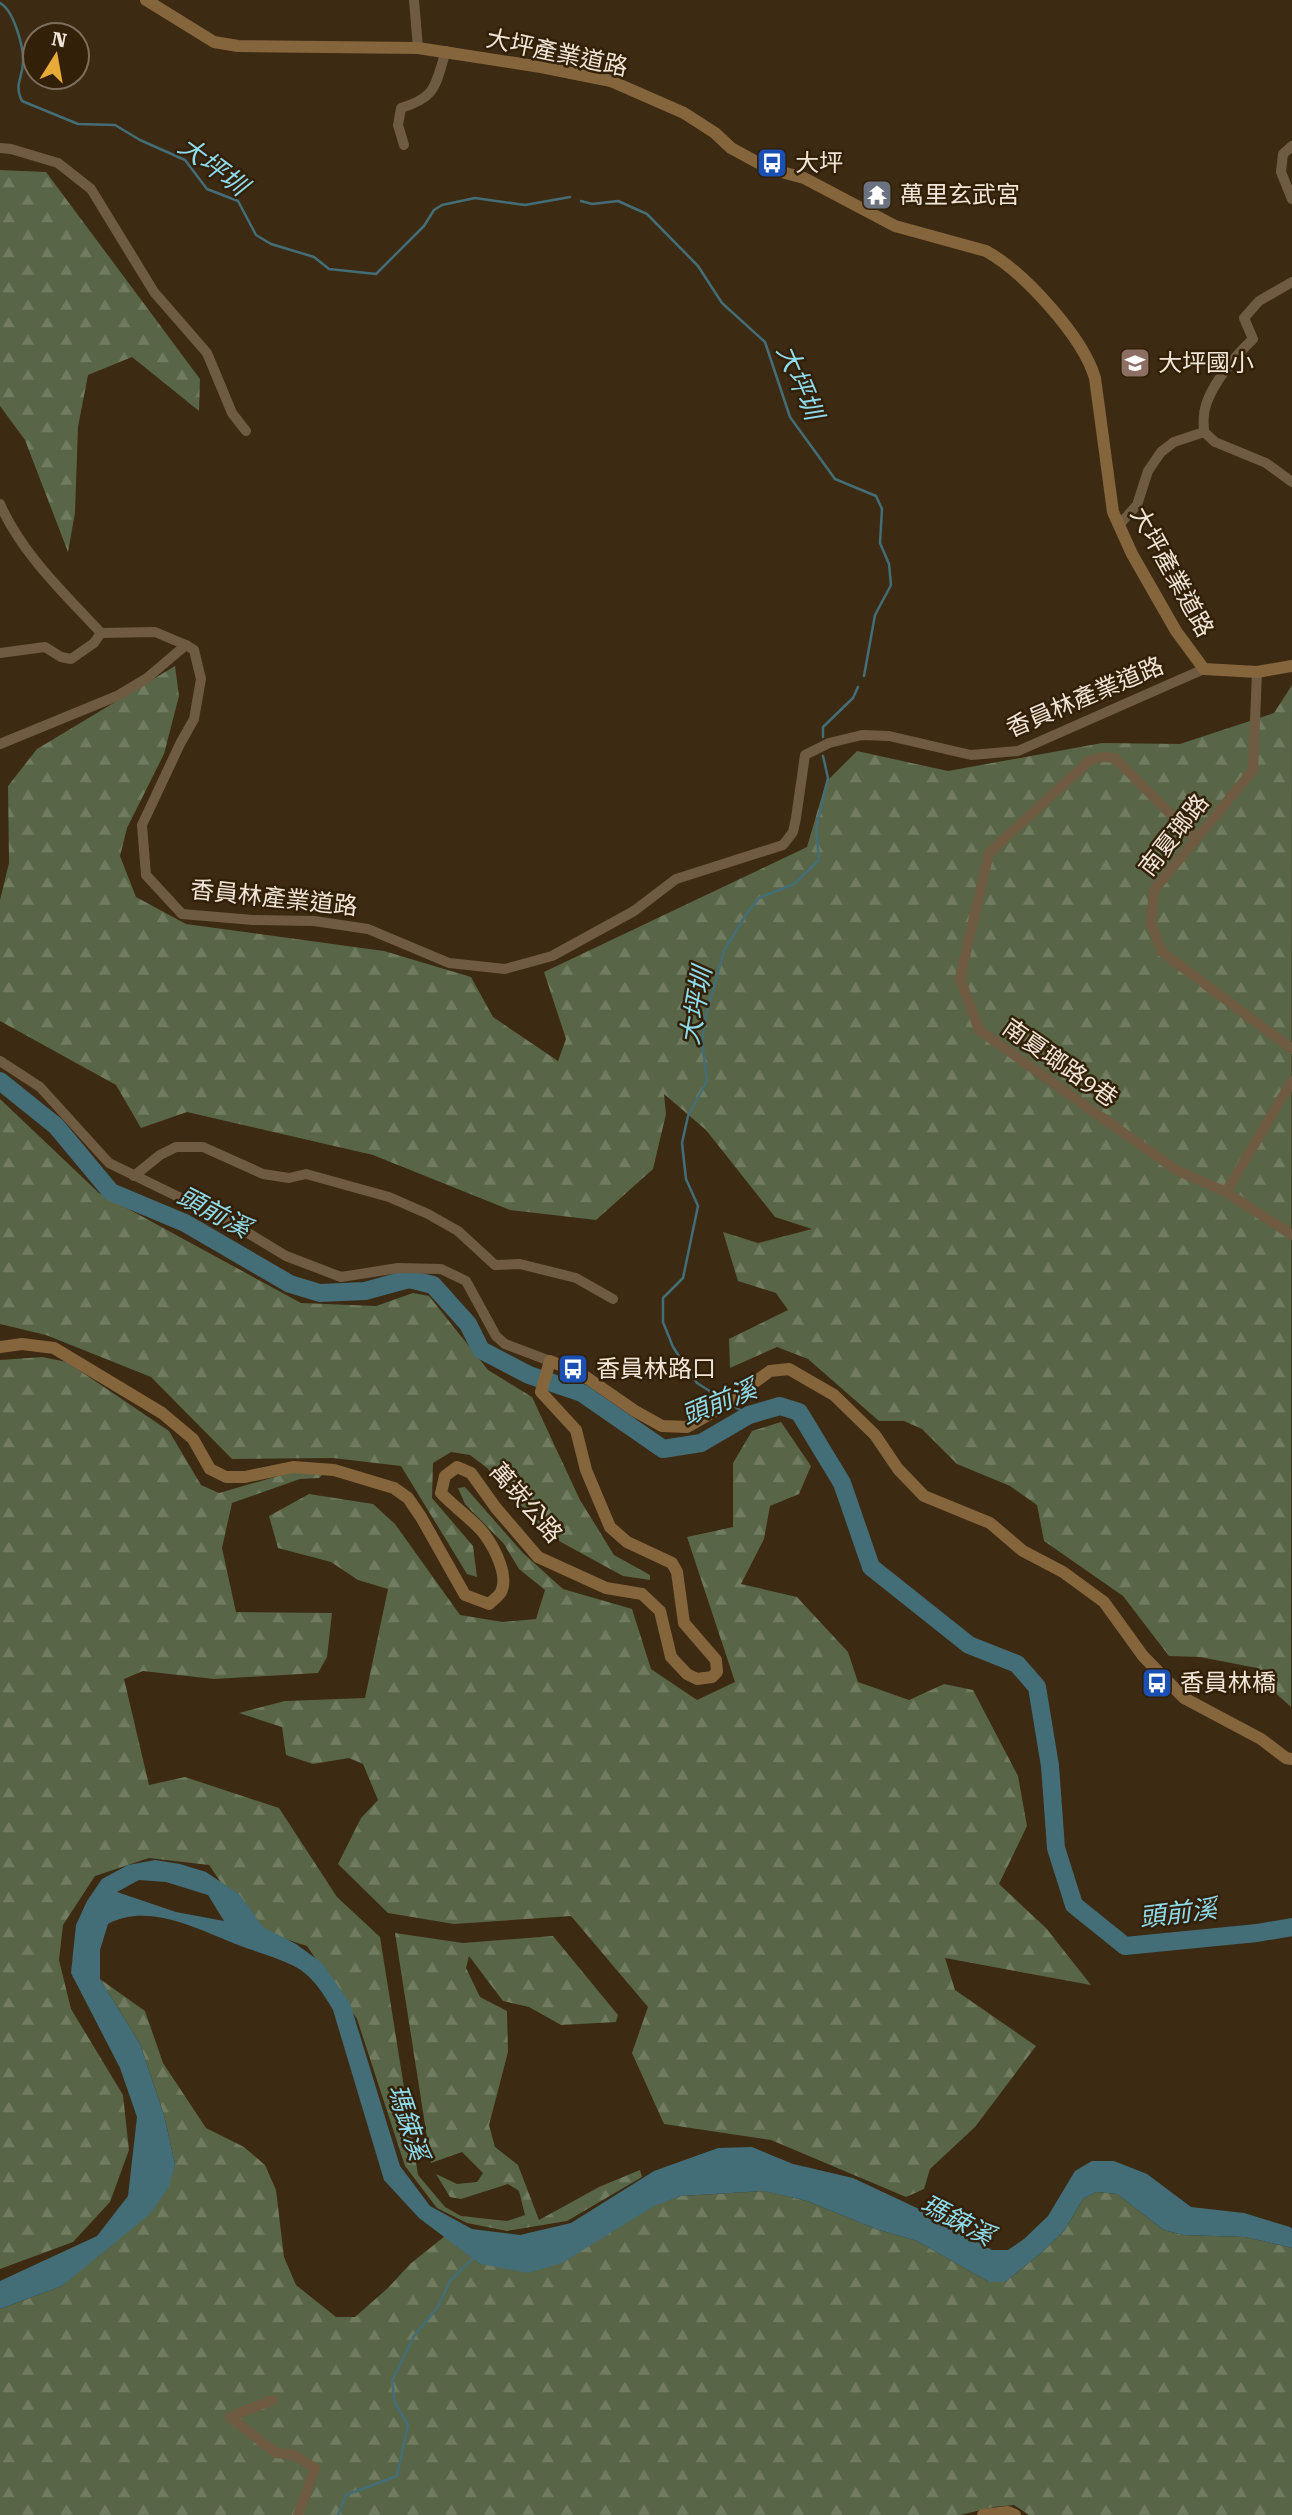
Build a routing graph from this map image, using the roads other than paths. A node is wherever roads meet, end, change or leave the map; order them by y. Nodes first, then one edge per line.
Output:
1 (146, 0) edge
2 (414, 0) edge
3 (418, 48) junction
4 (446, 51) junction
5 (404, 145) dead end
6 (1292, 146) edge
7 (0, 148) edge
8 (1292, 199) edge
9 (1292, 282) edge
10 (246, 431) dead end
11 (1204, 432) junction
12 (1292, 482) edge
13 (0, 504) edge
14 (1120, 524) junction
15 (101, 633) junction
16 (186, 645) junction
17 (0, 653) edge
18 (1292, 666) edge
19 (1204, 669) junction
20 (1257, 672) junction
21 (0, 744) edge
22 (1196, 840) junction
23 (1292, 1049) edge
24 (0, 1061) edge
25 (1292, 1081) edge
26 (134, 1176) junction
27 (1226, 1192) junction
28 (1292, 1235) edge
29 (613, 1299) dead end
30 (0, 1347) edge
31 (550, 1361) junction
32 (1292, 1759) edge
33 (272, 2400) dead end
34 (298, 2515) edge
35 (983, 2515) edge
36 (1015, 2515) edge

1 - 3 street, 大坪產業道路
2 - 3 street
3 - 4 street, 大坪產業道路
4 - 5 street
4 - 14 street, 大坪產業道路
6 - 8 street
7 - 10 street
9 - 11 street
11 - 12 street
11 - 14 street
13 - 15 street
14 - 19 street, 大坪產業道路
15 - 16 street
15 - 17 street
16 - 19 street, 香員林產業道路
16 - 21 street
18 - 20 street, 大坪產業道路
19 - 20 street, 大坪產業道路
20 - 22 street, 南夏瑯路
22 - 23 street, 南夏瑯路
22 - 27 street, 南夏瑯路9巷
24 - 26 street
25 - 27 street
26 - 29 street
26 - 31 street
27 - 28 street, 南夏瑯路9巷
30 - 31 street, 萬崁公路
31 - 32 street
33 - 34 street
35 - 36 street

